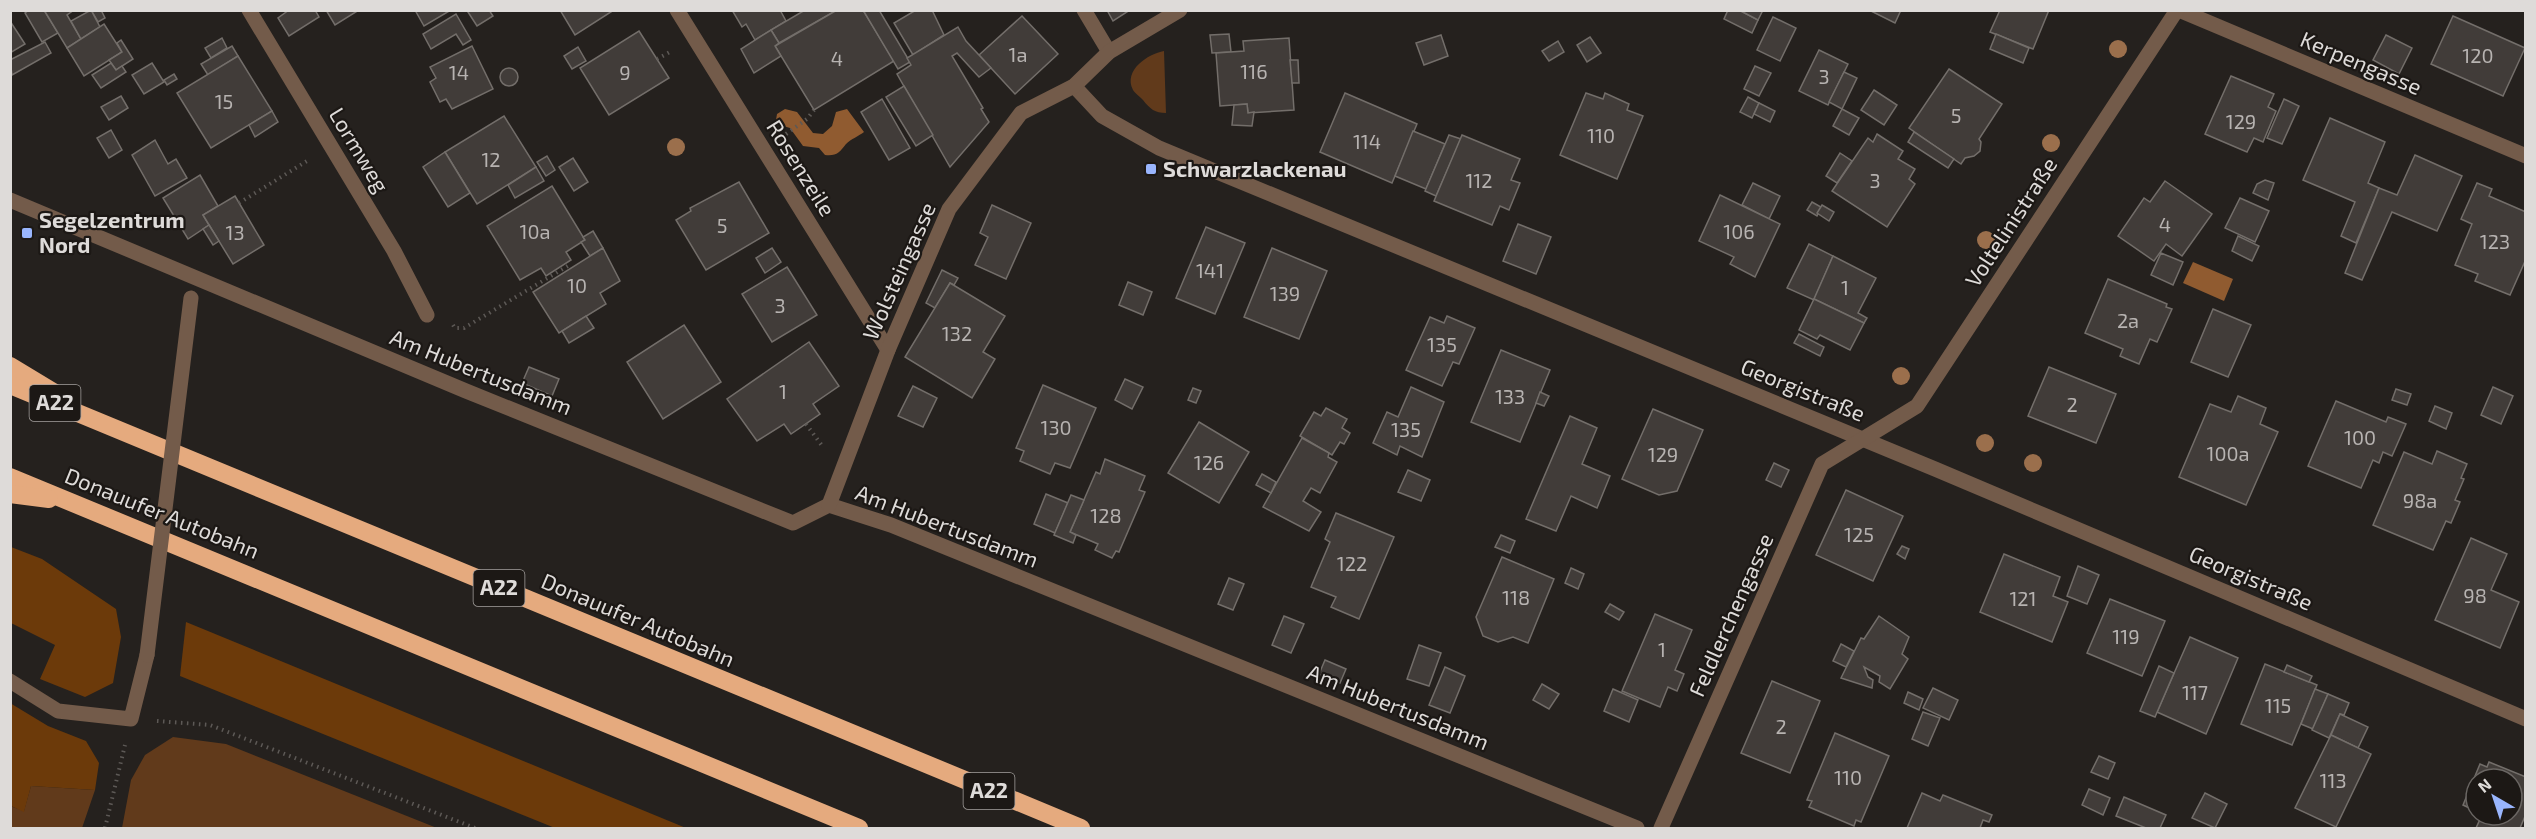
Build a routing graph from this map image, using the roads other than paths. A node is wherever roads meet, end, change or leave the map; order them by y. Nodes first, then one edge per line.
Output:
1 (249, 10) edge
2 (677, 10) edge
3 (1084, 10) edge
4 (1180, 10) edge
5 (2178, 10) edge
6 (1109, 52) junction
7 (1074, 86) junction
8 (2526, 156) edge
9 (10, 200) edge
10 (194, 279) junction
11 (427, 315) dead end
12 (888, 350) junction
13 (10, 366) edge
14 (10, 385) edge
15 (100, 421) junction
16 (1864, 440) junction
17 (10, 477) edge
18 (10, 494) edge
19 (75, 503) junction
20 (829, 505) junction
21 (10, 681) edge
22 (2526, 719) edge
23 (859, 828) edge
24 (1081, 828) edge
25 (1636, 828) edge
26 (1660, 828) edge

1 - 11 street, Lormweg
2 - 12 street, Rosenzeile
3 - 6 street
4 - 6 street, Wolsteingasse
5 - 8 street, Kerpengasse
5 - 16 street, Voltelinistraße
6 - 7 street, Wolsteingasse
7 - 12 street, Wolsteingasse
7 - 16 street, Georgistraße
9 - 10 street, Am Hubertusdamm
10 - 20 street, Am Hubertusdamm
10 - 21 street, bridge
12 - 20 street, Wolsteingasse
13 - 15 highway
14 - 15 highway, Donauufer Autobahn / A22
15 - 24 highway, Donauufer Autobahn / A22
16 - 22 street, Georgistraße
16 - 26 street, Feldlerchengasse
17 - 19 highway, Donauufer Autobahn
18 - 19 highway
19 - 23 highway, Donauufer Autobahn
20 - 25 street, Am Hubertusdamm

